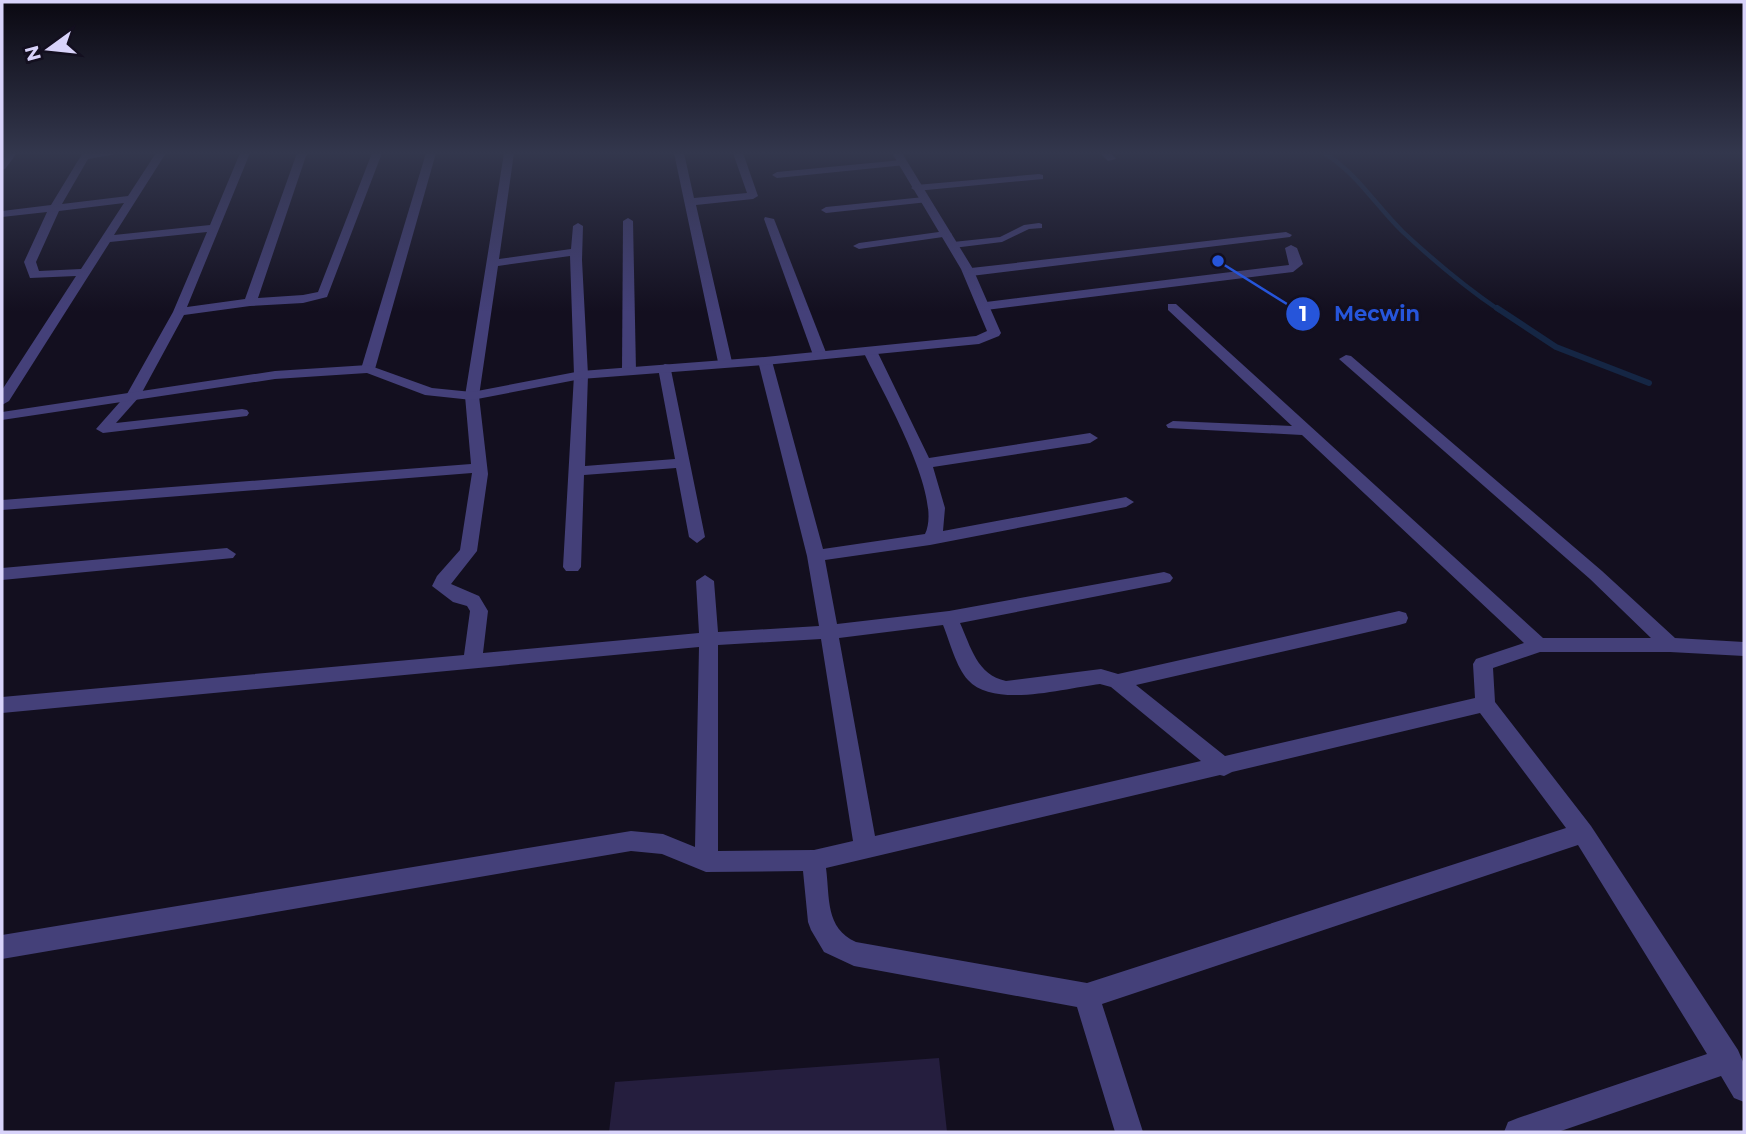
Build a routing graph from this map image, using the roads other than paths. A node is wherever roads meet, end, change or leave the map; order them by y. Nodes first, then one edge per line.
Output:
1 (65, 206) edge
2 (128, 206) edge
3 (223, 206) edge
4 (284, 206) edge
5 (357, 206) edge
6 (416, 206) edge
7 (501, 206) edge
8 (690, 206) edge
9 (850, 206) edge
10 (928, 206) edge
11 (55, 207) junction
12 (826, 210) dead end
13 (2, 214) edge
14 (769, 219) dead end
15 (628, 221) dead end
16 (578, 226) dead end
17 (1039, 226) dead end
18 (214, 228) junction
19 (106, 239) junction
20 (950, 239) junction
21 (859, 246) dead end
22 (576, 252) junction
23 (492, 263) junction
24 (85, 272) junction
25 (971, 272) junction
26 (250, 302) junction
27 (986, 306) junction
28 (1172, 307) dead end
29 (179, 312) junction
30 (870, 351) junction
31 (820, 355) junction
32 (1346, 359) dead end
33 (765, 361) junction
34 (725, 362) junction
35 (665, 368) junction
36 (368, 369) junction
37 (629, 371) junction
38 (581, 375) junction
39 (133, 396) junction
40 (472, 396) junction
41 (2, 401) edge
42 (242, 413) dead end
43 (2, 416) edge
44 (1173, 425) dead end
45 (1307, 431) junction
46 (1090, 438) dead end
47 (683, 463) junction
48 (923, 464) junction
49 (479, 468) junction
50 (575, 471) junction
51 (1126, 502) dead end
52 (2, 505) edge
53 (696, 537) dead end
54 (930, 539) junction
55 (227, 554) dead end
56 (816, 556) junction
57 (572, 567) dead end
58 (2, 574) edge
59 (1164, 578) dead end
60 (705, 581) dead end
61 (949, 618) junction
62 (1399, 618) dead end
63 (831, 632) junction
64 (709, 639) junction
65 (1539, 645) junction
66 (1670, 645) junction
67 (1744, 649) edge
68 (472, 663) junction
69 (1118, 682) junction
70 (1485, 704) junction
71 (2, 705) edge
72 (1224, 766) junction
73 (1583, 833) junction
74 (866, 848) junction
75 (814, 860) junction
76 (706, 862) junction
77 (2, 947) edge
78 (1087, 996) junction
79 (1728, 1060) junction
80 (1744, 1088) edge
81 (1129, 1132) edge
82 (1518, 1132) edge

1 - 11 street
2 - 19 street
3 - 18 street
4 - 26 street
5 - 26 street
6 - 36 street
7 - 23 street
8 - 34 street
9 - 12 street
10 - 20 street
11 - 13 street
11 - 24 street
14 - 31 street
15 - 37 street
16 - 22 street
17 - 20 lane
18 - 19 street
18 - 29 street
19 - 24 street
20 - 21 street
20 - 25 street
22 - 23 street
22 - 38 street
23 - 40 street
24 - 41 street
25 - 27 street
25 - 27 street
26 - 29 street
27 - 30 street
28 - 45 street
29 - 39 street
30 - 31 street
30 - 48 street
31 - 33 street
32 - 66 street
33 - 34 street
33 - 56 street
34 - 35 street
35 - 37 street
35 - 47 street
36 - 39 street
36 - 40 street
37 - 38 street
38 - 40 street
38 - 50 street
39 - 42 street
39 - 43 street
40 - 49 street
44 - 45 street
45 - 65 street
46 - 48 street
47 - 50 street
47 - 53 street
48 - 54 street
49 - 52 street
49 - 68 street
50 - 57 street
51 - 54 street
54 - 56 street
55 - 58 street
56 - 63 street
59 - 61 street
60 - 64 street
61 - 63 street
61 - 69 street
62 - 69 street
63 - 64 street
63 - 74 street
64 - 68 street
64 - 76 street
65 - 66 street
65 - 70 street
66 - 67 street
68 - 71 street
69 - 72 street
70 - 72 street
70 - 73 street
72 - 74 street
73 - 78 street
73 - 79 street
74 - 75 street
75 - 76 street
75 - 78 street
76 - 77 street
78 - 81 street
79 - 80 street
79 - 82 street

